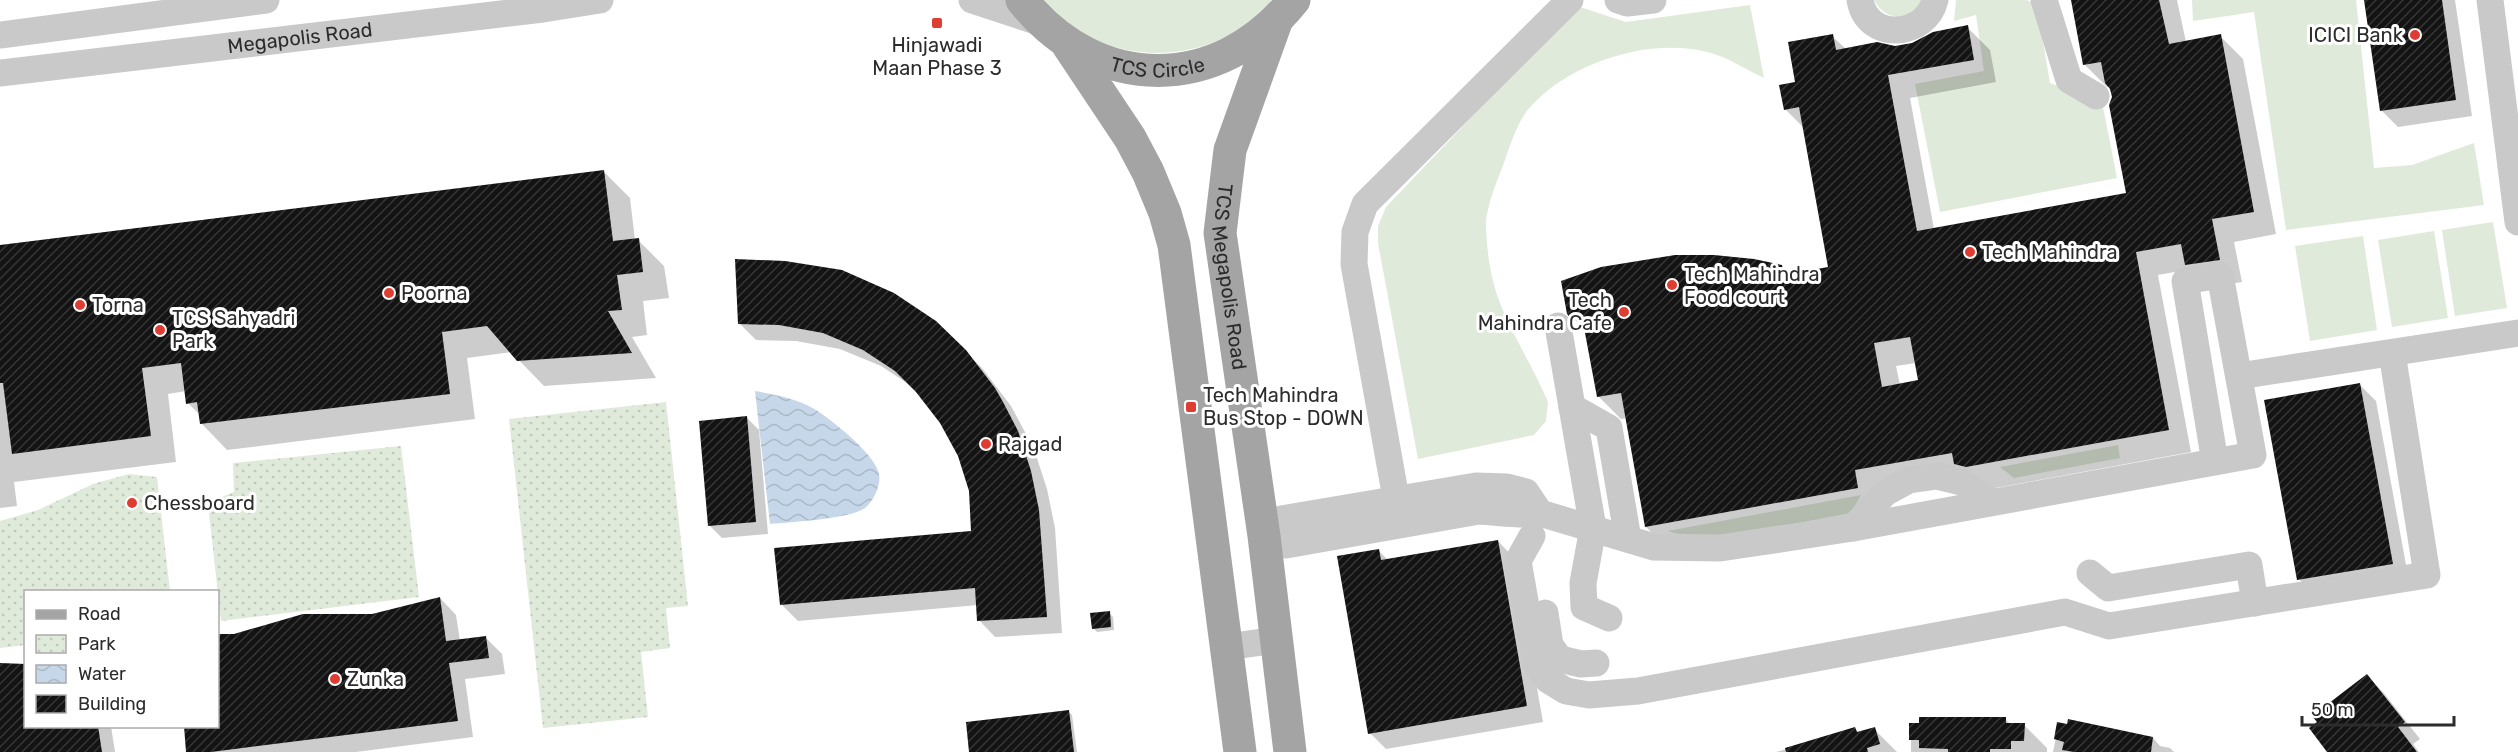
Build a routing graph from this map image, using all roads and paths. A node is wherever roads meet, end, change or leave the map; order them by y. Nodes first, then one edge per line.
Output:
1 (266, 0) edge
2 (600, 0) edge
3 (972, 0) edge
4 (1570, 0) edge
5 (1618, 0) edge
6 (1653, 0) edge
7 (1860, 0) edge
8 (1935, 0) edge
9 (2044, 0) edge
10 (2490, 0) edge
11 (542, 5) edge
12 (1031, 11) edge
13 (1285, 11) edge
14 (0, 35) edge
15 (1068, 45) junction
16 (0, 74) edge
17 (2096, 96) dead end
18 (2518, 222) edge
19 (1558, 326) dead end
20 (2518, 333) edge
21 (2392, 353) junction
22 (2239, 376) junction
23 (1572, 407) junction
24 (2216, 462) junction
25 (1396, 498) junction
26 (1992, 502) junction
27 (1536, 524) junction
28 (1401, 525) junction
29 (1593, 528) junction
30 (1853, 528) junction
31 (1264, 537) junction
32 (1628, 538) junction
33 (2090, 573) dead end
34 (2255, 603) junction
35 (1609, 618) dead end
36 (1277, 640) junction
37 (1227, 647) junction
38 (1596, 663) dead end
39 (1240, 752) edge
40 (1290, 752) edge

1 - 14 street
2 - 11 street, Megapolis Road
3 - 12 street
4 - 25 street
5 - 6 street
7 - 8 street
9 - 17 street
10 - 18 street
11 - 16 street, Megapolis Road
12 - 15 main road, TCS Circle
13 - 15 main road, TCS Circle
13 - 31 main road, TCS Megapolis Road
15 - 37 main road
19 - 23 street
20 - 21 street
21 - 22 street
21 - 34 street
22 - 24 street
22 - 24 street
23 - 29 street
23 - 32 street
24 - 26 street
25 - 27 street
25 - 28 street
25 - 31 street
26 - 30 street
26 - 30 street
27 - 28 street
27 - 29 street
27 - 34 street
27 - 38 street
28 - 31 street
29 - 32 street
29 - 35 street
30 - 32 street
31 - 36 main road, TCS Megapolis Road
33 - 34 street
36 - 37 street
36 - 40 main road, TCS Megapolis Road
37 - 39 main road

